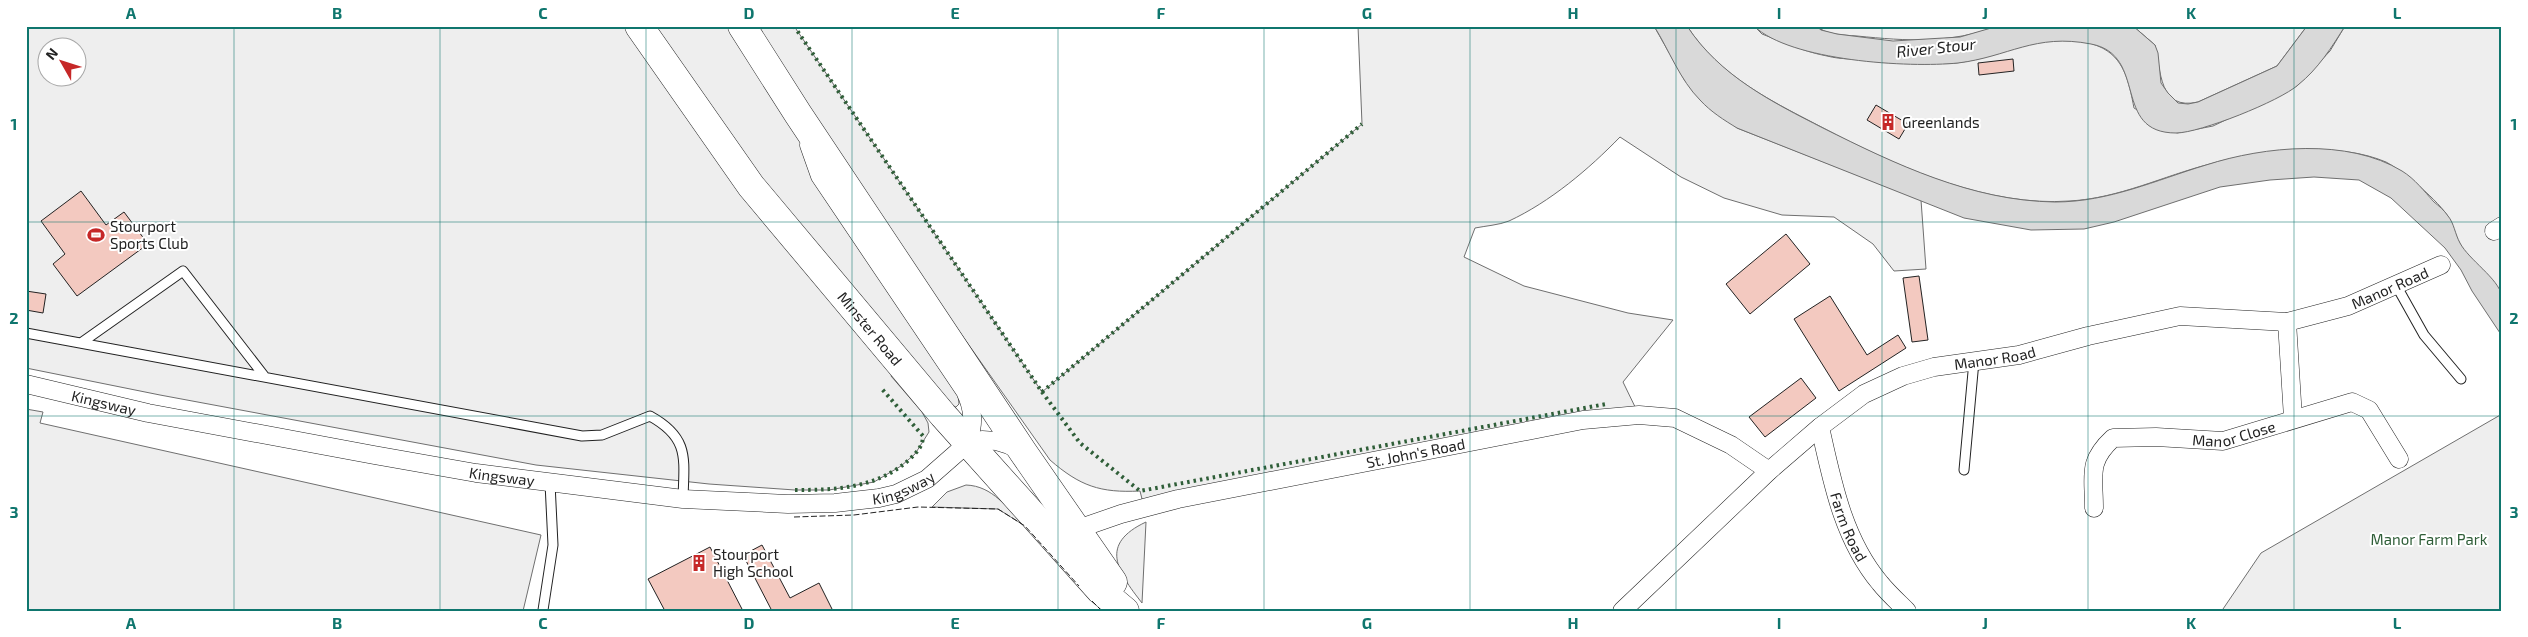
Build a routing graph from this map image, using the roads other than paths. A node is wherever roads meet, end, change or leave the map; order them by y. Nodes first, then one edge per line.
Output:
1 (639, 26) edge
2 (742, 26) edge
3 (798, 114) junction
4 (2441, 265) dead end
5 (2396, 285) junction
6 (2287, 322) junction
7 (26, 333) edge
8 (81, 343) junction
9 (1974, 362) junction
10 (265, 377) junction
11 (2461, 379) dead end
12 (26, 384) edge
13 (2292, 418) junction
14 (1820, 427) junction
15 (968, 443) junction
16 (1023, 452) junction
17 (2399, 459) dead end
18 (1964, 470) dead end
19 (1769, 471) junction
20 (550, 483) junction
21 (683, 499) junction
22 (2094, 508) dead end
23 (1066, 533) junction
24 (543, 610) edge
25 (1127, 611) edge
26 (1622, 611) edge
27 (1907, 611) edge

1 - 15 main road, Minster Road
2 - 3 main road, Minster Road
3 - 15 street
3 - 16 main road, Minster Road
4 - 5 street, Manor Road
5 - 6 street, Manor Road
5 - 11 lane
6 - 9 street, Manor Road
6 - 13 street
7 - 8 lane
8 - 10 lane
8 - 10 lane
9 - 14 street, Manor Road
9 - 18 lane
10 - 21 lane
12 - 20 street, Kingsway
13 - 17 street, Manor Close
13 - 22 street, Manor Close
14 - 19 street, Manor Road
14 - 27 street, Farm Road
15 - 16 street
15 - 21 street, Kingsway
15 - 23 main road, Minster Road
16 - 23 main road, Minster Road
19 - 23 street, St. John's Road
19 - 26 street, Manor Road
20 - 21 street, Kingsway
20 - 24 lane
23 - 25 main road, Minster Road

